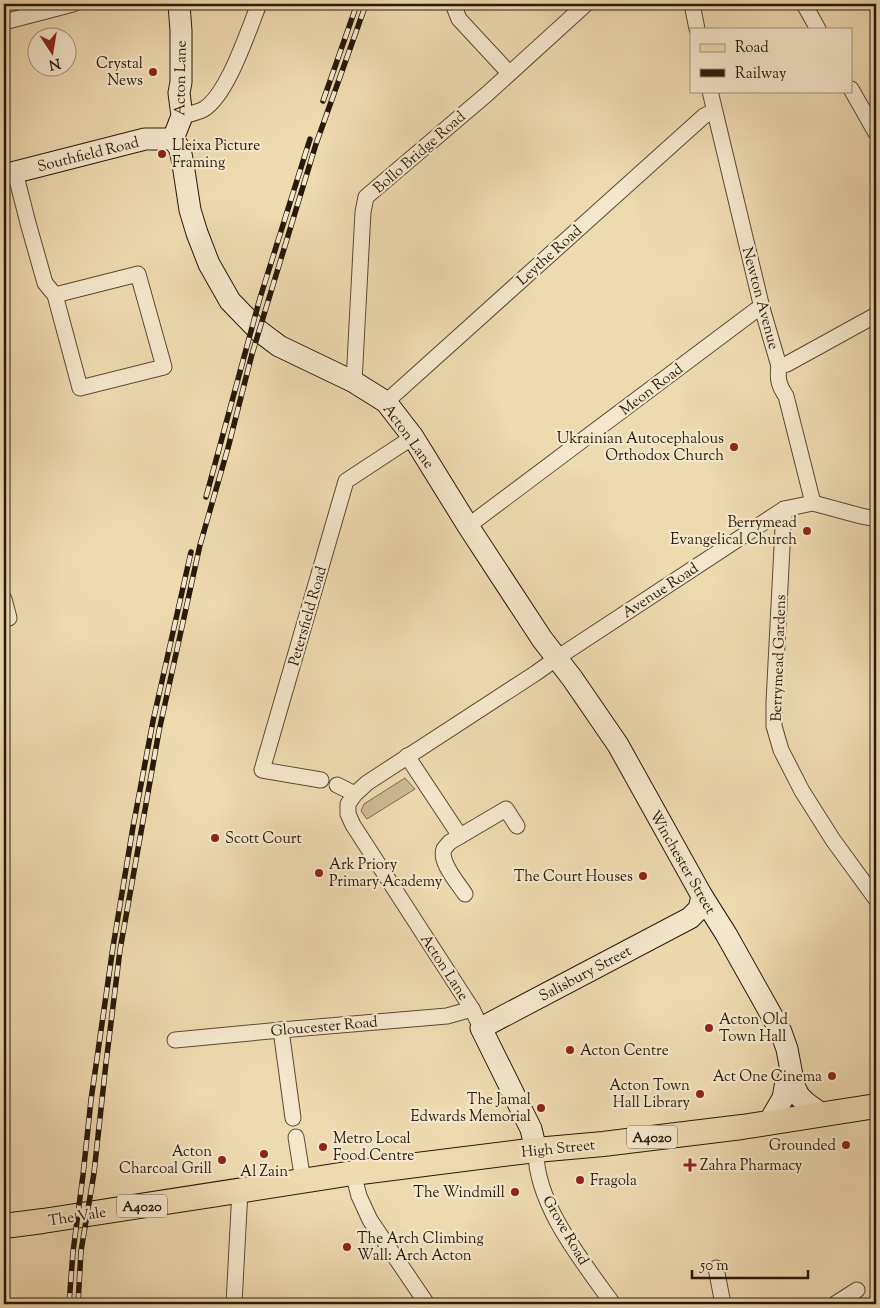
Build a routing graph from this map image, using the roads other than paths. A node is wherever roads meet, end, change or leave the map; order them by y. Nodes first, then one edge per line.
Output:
1 (73, 4) edge
2 (179, 4) edge
3 (259, 4) edge
4 (453, 4) edge
5 (586, 4) edge
6 (692, 4) edge
7 (804, 4) edge
8 (4, 22) edge
9 (697, 28) edge
10 (817, 28) edge
11 (509, 73) junction
12 (852, 90) edge
13 (710, 92) edge
14 (714, 111) junction
15 (182, 116) junction
16 (876, 134) edge
17 (172, 139) junction
18 (9, 174) edge
19 (55, 295) junction
20 (762, 308) junction
21 (876, 315) edge
22 (779, 366) junction
23 (354, 382) junction
24 (386, 402) junction
25 (413, 436) junction
26 (813, 503) junction
27 (784, 509) junction
28 (876, 519) edge
29 (468, 526) junction
30 (4, 598) edge
31 (9, 618) dead end
32 (557, 658) junction
33 (407, 756) junction
34 (321, 780) dead end
35 (337, 785) dead end
36 (355, 794) junction
37 (517, 826) dead end
38 (460, 836) junction
39 (465, 894) dead end
40 (702, 896) junction
41 (876, 899) edge
42 (690, 918) junction
43 (720, 924) junction
44 (472, 1009) junction
45 (481, 1028) junction
46 (281, 1030) junction
47 (175, 1040) dead end
48 (791, 1074) junction
49 (876, 1106) edge
50 (823, 1115) junction
51 (293, 1118) dead end
52 (769, 1122) junction
53 (296, 1137) dead end
54 (536, 1150) junction
55 (353, 1173) junction
56 (303, 1181) junction
57 (240, 1190) junction
58 (4, 1226) edge
59 (716, 1268) dead end
60 (857, 1290) dead end
61 (420, 1300) edge
62 (234, 1304) edge
63 (613, 1304) edge
64 (723, 1304) edge
65 (835, 1304) edge

1 - 8 street
2 - 15 main road, Acton Lane
3 - 15 street
4 - 11 street
5 - 11 street, Bollo Bridge Road
6 - 9 street
7 - 10 street
11 - 23 street, Bollo Bridge Road
12 - 16 street
13 - 14 street, Newton Avenue
14 - 20 street, Newton Avenue
14 - 24 street, Leythe Road
15 - 17 main road, Acton Lane
17 - 18 main road, Southfield Road
17 - 23 main road, Acton Lane
18 - 19 street
19 - 19 street
20 - 22 street, Newton Avenue
20 - 29 street, Meon Road
21 - 22 street
22 - 26 street, Newton Avenue
23 - 24 main road, Acton Lane
24 - 25 main road, Acton Lane
25 - 29 main road, Acton Lane
25 - 34 street, Petersfield Road
26 - 27 street, Avenue Road
26 - 28 street, Avenue Road
27 - 32 street, Avenue Road
27 - 41 street, Berrymead Gardens
29 - 32 main road, Acton Lane
30 - 31 street
32 - 33 street
32 - 40 main road, Winchester Street
33 - 36 street
33 - 38 street
35 - 36 street
36 - 44 street, Acton Lane
37 - 38 street
38 - 39 street
40 - 42 main road
40 - 43 main road, Winchester Street
42 - 43 main road
42 - 45 main road, Salisbury Street
43 - 48 main road, Winchester Street
44 - 45 street, Acton Lane
44 - 46 street, Gloucester Road
45 - 54 main road, Acton Lane
46 - 47 street, Gloucester Road
46 - 51 street
48 - 50 main road, Winchester Street
48 - 52 main road, Winchester Street
49 - 50 main road, High Street / A4020
50 - 52 main road, High Street / A4020
52 - 54 main road, High Street / A4020
53 - 56 street
54 - 55 main road, High Street / A4020
54 - 63 street, Grove Road
55 - 56 main road, High Street / A4020
55 - 61 street
56 - 57 main road, High Street / A4020
57 - 58 main road, The Vale / A4020
57 - 62 street
59 - 64 street
60 - 65 street

